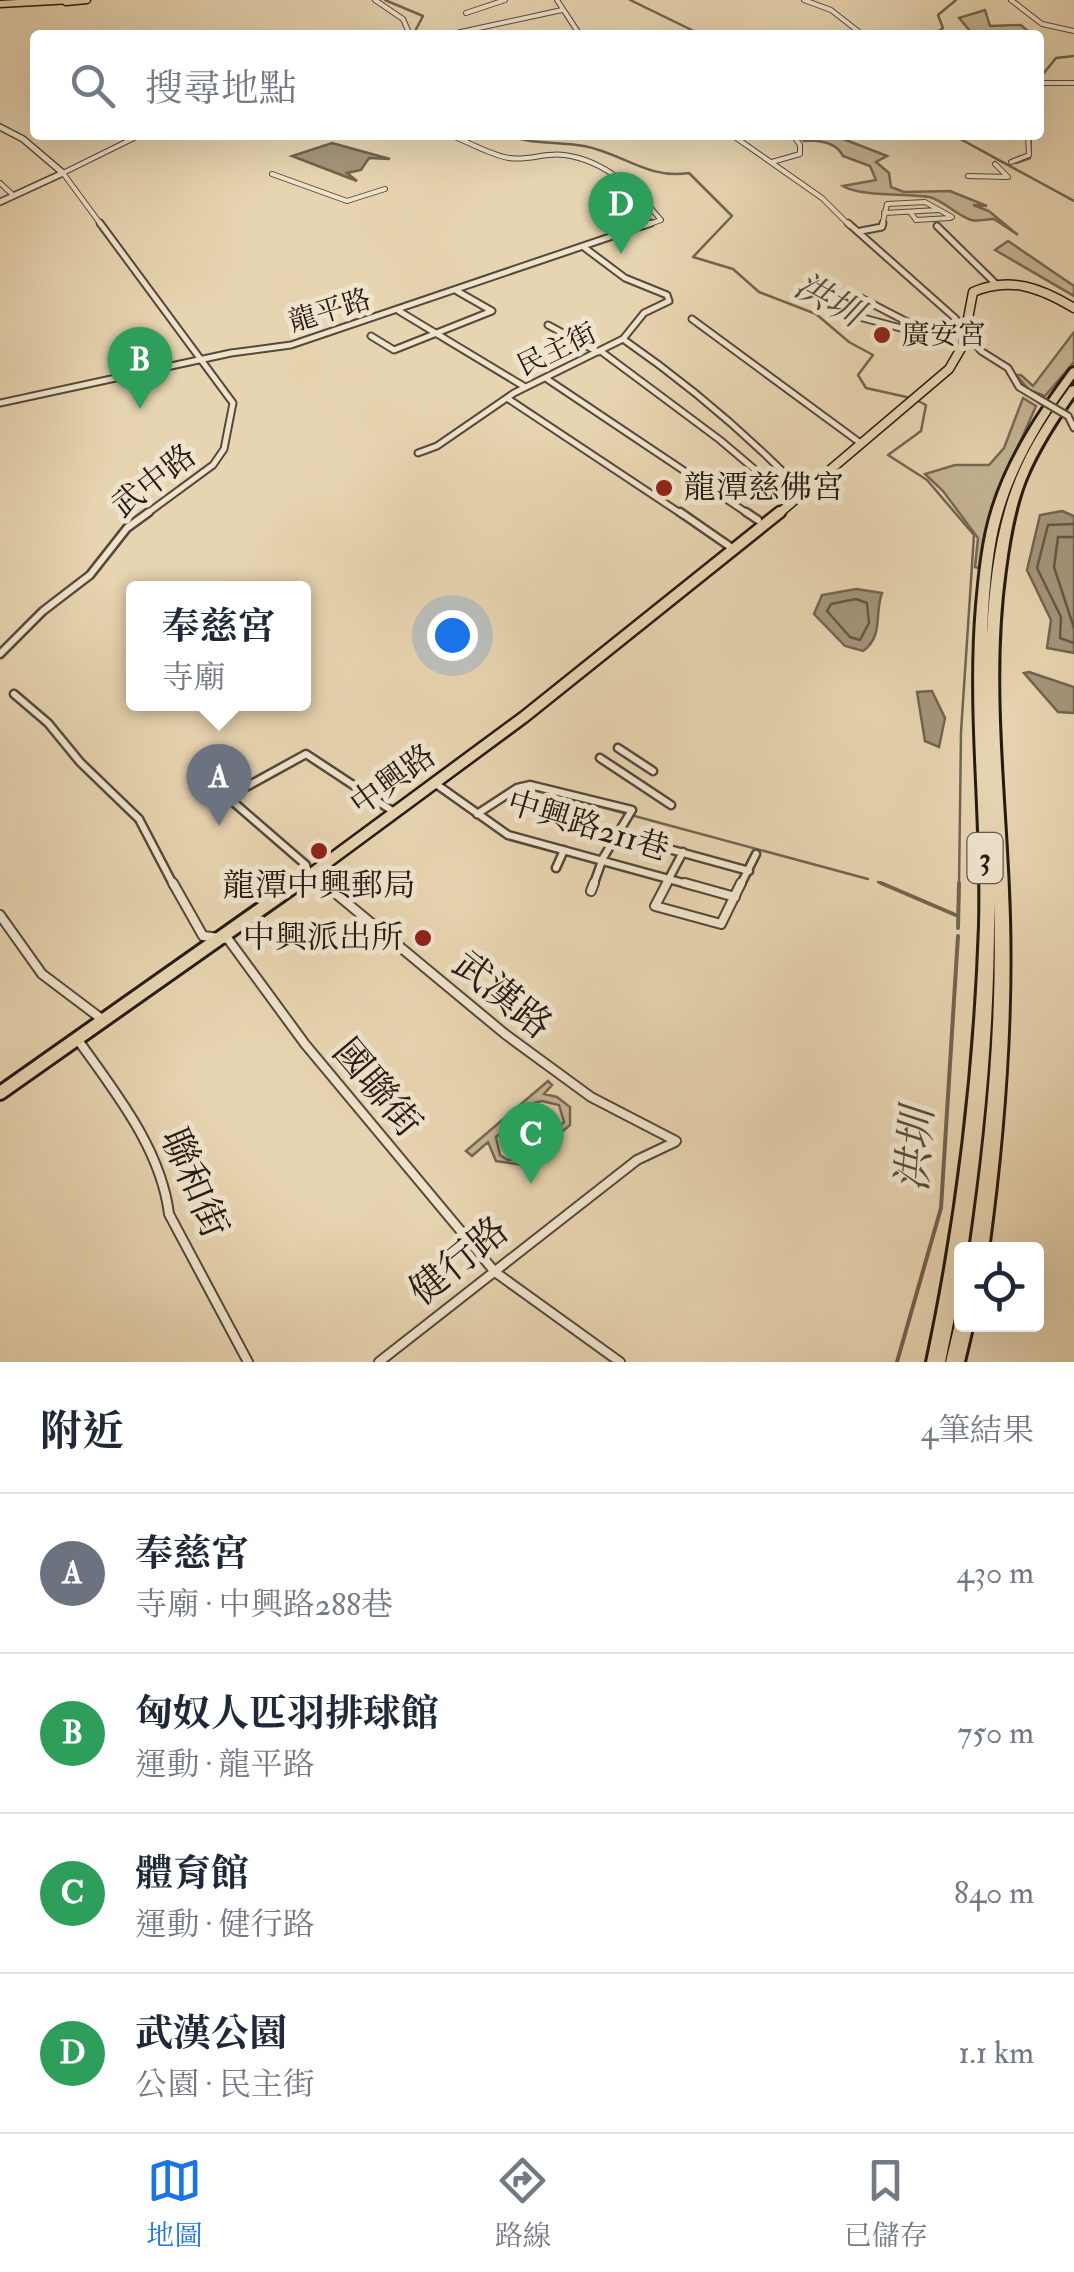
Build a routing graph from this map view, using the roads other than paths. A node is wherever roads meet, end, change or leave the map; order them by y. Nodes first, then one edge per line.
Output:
1 (34, 0) edge
2 (51, 0) edge
3 (72, 0) edge
4 (87, 0) edge
5 (376, 0) edge
6 (506, 0) edge
7 (557, 0) edge
8 (804, 0) edge
9 (1011, 0) edge
10 (0, 4) edge
11 (562, 10) junction
12 (466, 13) dead end
13 (408, 30) edge
14 (470, 30) edge
15 (576, 30) edge
16 (857, 30) edge
17 (1074, 30) edge
18 (1044, 83) edge
19 (1074, 83) edge
20 (0, 127) edge
21 (130, 140) edge
22 (463, 140) edge
23 (739, 140) edge
24 (796, 140) edge
25 (1028, 140) edge
26 (771, 162) junction
27 (1012, 162) dead end
28 (995, 164) dead end
29 (63, 173) junction
30 (272, 174) dead end
31 (968, 176) dead end
32 (0, 184) edge
33 (385, 189) dead end
34 (14, 195) junction
35 (0, 202) edge
36 (938, 210) junction
37 (910, 212) junction
38 (884, 213) junction
39 (937, 226) dead end
40 (860, 232) junction
41 (584, 248) junction
42 (995, 283) junction
43 (456, 290) junction
44 (839, 303) dead end
45 (1074, 306) edge
46 (398, 310) junction
47 (852, 315) dead end
48 (692, 319) dead end
49 (548, 325) dead end
50 (963, 327) junction
51 (436, 334) junction
52 (371, 336) dead end
53 (623, 340) junction
54 (599, 352) junction
55 (198, 360) junction
56 (1074, 372) edge
57 (546, 379) junction
58 (525, 387) junction
59 (1074, 389) edge
60 (507, 398) junction
61 (0, 403) edge
62 (1074, 428) edge
63 (857, 441) junction
64 (418, 453) dead end
65 (796, 495) junction
66 (758, 520) junction
67 (730, 546) junction
68 (0, 654) edge
69 (14, 694) dead end
70 (618, 748) dead end
71 (600, 758) dead end
72 (653, 771) dead end
73 (436, 784) junction
74 (216, 788) dead end
75 (514, 790) junction
76 (226, 798) junction
77 (671, 805) dead end
78 (393, 811) junction
79 (477, 814) junction
80 (618, 833) junction
81 (564, 850) junction
82 (683, 852) junction
83 (756, 854) dead end
84 (603, 858) junction
85 (556, 868) dead end
86 (749, 871) junction
87 (308, 873) junction
88 (669, 878) junction
89 (591, 891) dead end
90 (735, 898) junction
91 (0, 915) edge
92 (218, 937) junction
93 (102, 1019) junction
94 (75, 1038) junction
95 (0, 1090) edge
96 (676, 1141) joint
97 (980, 1242) edge
98 (495, 1272) junction
99 (962, 1332) edge
100 (248, 1362) edge
101 (379, 1362) edge
102 (620, 1362) edge
103 (936, 1362) edge
104 (955, 1362) edge

1 - 10 main road
2 - 10 highway
3 - 10 highway
4 - 10 main road
5 - 13 street
6 - 12 street
7 - 11 street
8 - 16 street
9 - 17 street
11 - 14 street
11 - 15 street
18 - 19 street
20 - 29 street
21 - 29 street
22 - 41 street, 龍平路
23 - 26 street
24 - 26 street
25 - 27 street
26 - 40 street
28 - 31 street
29 - 34 street
29 - 55 street, 武中路
30 - 33 street
32 - 34 street
34 - 35 street
36 - 37 street
36 - 37 street
36 - 38 street
37 - 38 street
38 - 40 street
39 - 42 street
40 - 50 street
41 - 43 street, 龍平路
41 - 53 street, 民主街
42 - 45 main road
42 - 50 main road
43 - 46 street, 龍平路
43 - 51 street
44 - 47 street
46 - 51 street
46 - 55 street, 龍平路
48 - 63 street
49 - 54 street
50 - 62 street, bridge
50 - 63 main road
51 - 52 street
51 - 58 street
53 - 54 street, 民主街
53 - 65 street
54 - 57 street, 民主街
54 - 65 street
55 - 61 street, 龍平路
55 - 68 street, 武中路
56 - 103 highway, 3
57 - 58 street, 民主街
57 - 66 street
58 - 60 street, 民主街
59 - 97 highway, 3
60 - 64 street, 民主街
60 - 67 street
63 - 65 main road
65 - 66 main road, 中興路
65 - 67 main road, 中興路
66 - 67 main road, 中興路
67 - 73 main road, 中興路
67 - 78 main road, 中興路
69 - 92 street, 國聯街
70 - 72 street
71 - 77 street
73 - 78 main road, 中興路
73 - 79 street, 中興路211巷
74 - 76 street, 武漢路
75 - 79 street
75 - 80 street
75 - 80 street
76 - 78 street
76 - 87 street, 武漢路
78 - 87 main road, 中興路
79 - 81 street, 中興路211巷
80 - 82 street
80 - 84 street
81 - 84 street, 中興路211巷
81 - 85 street
82 - 86 street
82 - 88 street
83 - 86 street
84 - 88 street, 中興路211巷
84 - 89 street
86 - 90 street
87 - 92 main road, 中興路
87 - 96 street, 武漢路
88 - 90 street, 中興路211巷
88 - 90 street
91 - 93 street
92 - 93 main road, 中興路
92 - 98 street, 國聯街
93 - 94 main road, 中興路
94 - 95 main road, 中興路
94 - 100 street, 聯和街
96 - 98 street, 健行路
98 - 101 street, 健行路
98 - 102 street, 國聯街
99 - 104 highway

